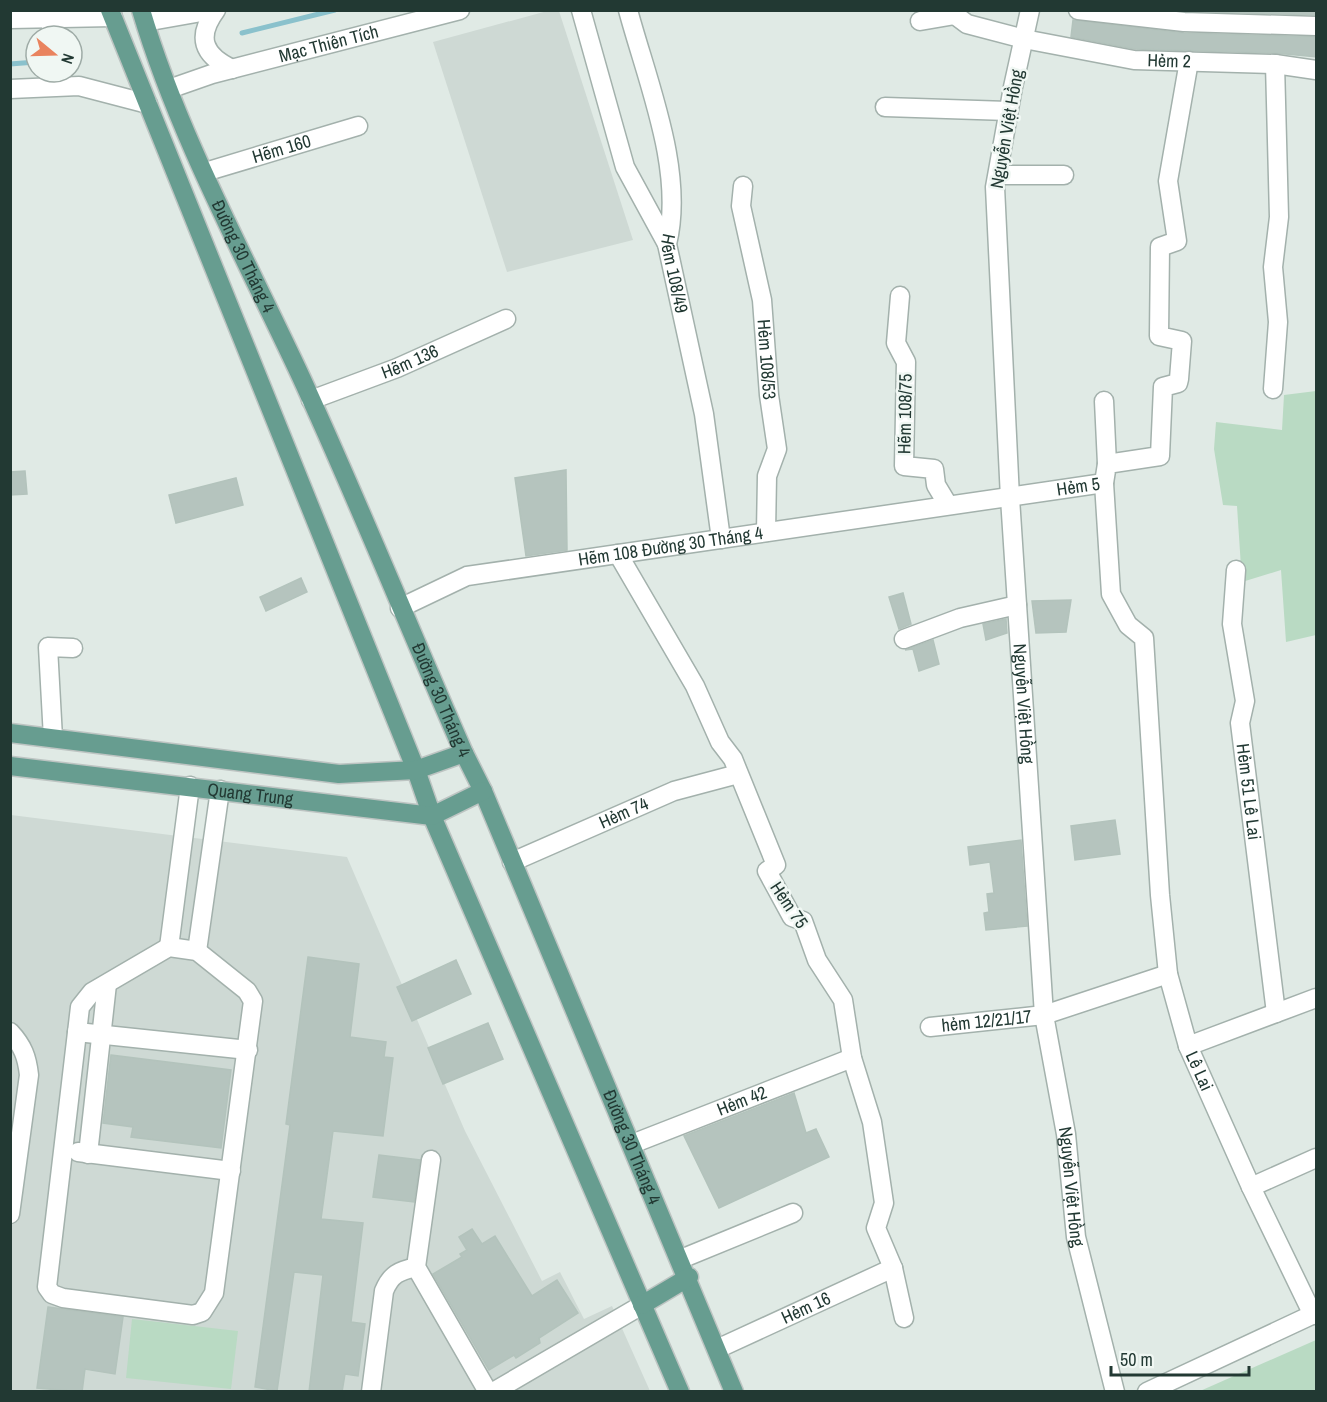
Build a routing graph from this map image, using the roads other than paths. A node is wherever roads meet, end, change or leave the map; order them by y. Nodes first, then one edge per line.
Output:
1 (214, 10) edge
2 (460, 10) edge
3 (581, 10) edge
4 (628, 10) edge
5 (1030, 10) edge
6 (1078, 10) edge
7 (955, 13) edge
8 (111, 14) edge
9 (143, 16) edge
10 (10, 19) edge
11 (48, 19) junction
12 (920, 21) dead end
13 (50, 24) edge
14 (1317, 26) edge
15 (1024, 39) junction
16 (1189, 61) junction
17 (1275, 64) junction
18 (232, 69) junction
19 (1317, 70) edge
20 (84, 81) edge
21 (40, 84) edge
22 (10, 89) edge
23 (169, 89) junction
24 (148, 104) junction
25 (885, 107) dead end
26 (1008, 111) junction
27 (358, 126) dead end
28 (205, 172) junction
29 (998, 175) junction
30 (1064, 175) dead end
31 (743, 186) dead end
32 (667, 244) junction
33 (900, 296) dead end
34 (506, 318) dead end
35 (1273, 389) dead end
36 (311, 400) junction
37 (1104, 401) dead end
38 (1107, 464) junction
39 (1104, 483) junction
40 (1010, 498) junction
41 (948, 504) junction
42 (765, 532) junction
43 (721, 538) junction
44 (618, 554) junction
45 (1236, 570) dead end
46 (1017, 605) junction
47 (400, 608) junction
48 (904, 639) dead end
49 (73, 648) dead end
50 (10, 733) edge
51 (53, 738) junction
52 (464, 753) junction
53 (10, 766) edge
54 (416, 770) junction
55 (738, 774) junction
56 (190, 786) junction
57 (220, 790) junction
58 (483, 791) junction
59 (432, 816) junction
60 (512, 862) junction
61 (169, 947) junction
62 (197, 951) junction
63 (1168, 974) junction
64 (107, 984) junction
65 (1317, 998) edge
66 (1276, 1013) junction
67 (1044, 1015) junction
68 (930, 1027) dead end
69 (10, 1032) edge
70 (77, 1032) junction
71 (102, 1034) junction
72 (1188, 1046) junction
73 (248, 1050) junction
74 (852, 1058) junction
75 (19, 1091) edge
76 (632, 1144) junction
77 (63, 1151) junction
78 (88, 1154) junction
79 (1317, 1158) edge
80 (431, 1160) dead end
81 (231, 1171) junction
82 (1251, 1187) junction
83 (794, 1213) dead end
84 (10, 1214) edge
85 (681, 1259) junction
86 (416, 1267) junction
87 (893, 1268) junction
88 (689, 1277) junction
89 (642, 1305) junction
90 (1315, 1314) edge
91 (904, 1318) dead end
92 (717, 1348) junction
93 (677, 1390) edge
94 (371, 1392) edge
95 (488, 1392) edge
96 (493, 1392) edge
97 (734, 1392) edge
98 (1115, 1392) edge
99 (1147, 1392) edge

1 - 9 street
1 - 18 street
2 - 18 street, Mạc Thiên Tích
3 - 32 street
4 - 32 street, Hẽm 108/49
5 - 15 street, Nguyễn Việt Hồng
6 - 14 street
7 - 12 street
7 - 15 street
8 - 11 street
8 - 24 main road, Đường 30 Tháng 4
9 - 23 main road, Đường 30 Tháng 4
10 - 11 street
11 - 13 street
15 - 16 street, Hẻm 2
15 - 26 street, Nguyễn Việt Hồng
16 - 17 street, Hẻm 2
16 - 38 street, Hẻm 5
17 - 19 street, Hẻm 2
17 - 35 street
18 - 23 street, Mạc Thiên Tích
20 - 24 street
21 - 22 street
23 - 28 main road, Đường 30 Tháng 4
24 - 54 main road, Đường 30 Tháng 4
25 - 26 street
26 - 29 street, Nguyễn Việt Hồng
27 - 28 street, Hẽm 160
28 - 36 main road, Đường 30 Tháng 4
29 - 30 street
29 - 40 street, Nguyễn Việt Hồng
31 - 42 street, Hẻm 108/53
32 - 43 street, Hẽm 108/49
33 - 41 street, Hẽm 108/75
34 - 36 street, Hẽm 136
36 - 47 main road, Đường 30 Tháng 4
37 - 38 street
38 - 39 street, Hẻm 5
39 - 40 street, Hẻm 5
39 - 63 street
40 - 41 street, Hẻm 5
40 - 46 street, Nguyễn Việt Hồng
41 - 42 street, Hẽm 108 Đường 30 Tháng 4
42 - 43 street, Hẽm 108 Đường 30 Tháng 4
43 - 44 street, Hẽm 108 Đường 30 Tháng 4
44 - 47 street, Hẽm 108 Đường 30 Tháng 4
44 - 55 street, Hẻm 75
45 - 66 street, Hẻm 51 Lê Lai
46 - 48 street
46 - 67 street, Nguyễn Việt Hồng
47 - 52 main road, Đường 30 Tháng 4
49 - 51 street
50 - 51 main road, Quang Trung
51 - 54 main road, Quang Trung
52 - 54 main road, Quang Trung
52 - 58 main road, Đường 30 Tháng 4
53 - 56 main road, Quang Trung
54 - 59 main road, Đường 30 Tháng 4
55 - 60 street, Hẻm 74
55 - 74 street, Hẻm 75
56 - 57 main road, Quang Trung
56 - 61 street
57 - 59 main road, Quang Trung
57 - 62 street
58 - 59 main road
58 - 60 main road, Đường 30 Tháng 4
59 - 89 main road, Đường 30 Tháng 4
60 - 76 main road, Đường 30 Tháng 4
61 - 62 street
61 - 64 street
62 - 73 street
63 - 67 street, hẻm 12/21/17
63 - 72 street
64 - 70 street
64 - 71 street
65 - 66 street, Lê Lai
66 - 72 street, Lê Lai
67 - 68 street, hẻm 12/21/17
67 - 98 street, Nguyễn Việt Hồng
69 - 75 street
70 - 71 street
70 - 77 street
71 - 73 street
71 - 78 street
72 - 82 street, Lê Lai
73 - 81 street
74 - 76 street, Hẻm 42
74 - 87 street, Hẻm 75
75 - 84 street
76 - 85 main road, Đường 30 Tháng 4
77 - 78 street
77 - 81 street
78 - 81 street
79 - 82 street
80 - 86 street
82 - 90 street, Lê Lai
83 - 85 street
85 - 88 main road, Đường 30 Tháng 4
86 - 94 street
86 - 95 street
87 - 91 street, Hẻm 75
87 - 92 street, Hẻm 16
88 - 89 main road
88 - 92 main road, Đường 30 Tháng 4
89 - 93 main road, Đường 30 Tháng 4
89 - 96 street
90 - 99 street
92 - 97 main road, Đường 30 Tháng 4

